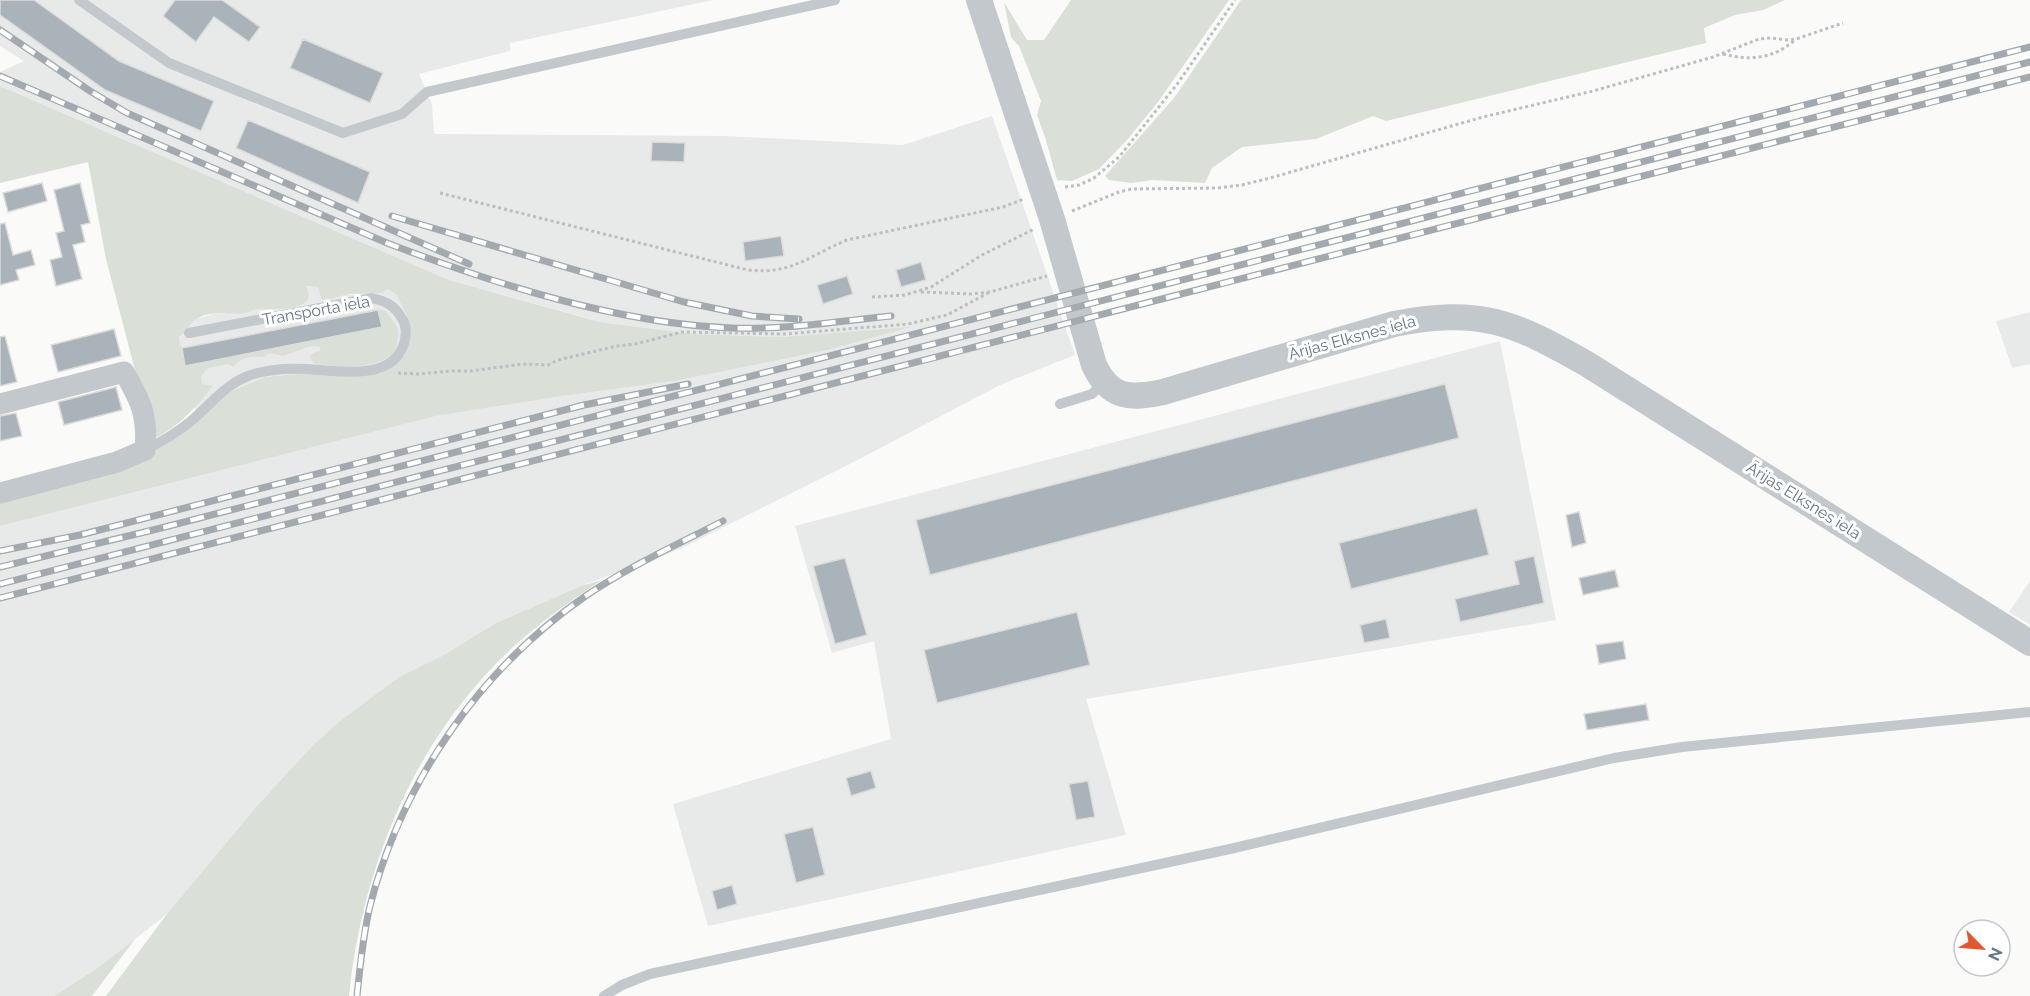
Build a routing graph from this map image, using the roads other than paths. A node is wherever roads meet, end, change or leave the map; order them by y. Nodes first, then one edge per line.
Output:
1 (80, 0) edge
2 (835, 0) edge
3 (979, 0) edge
4 (189, 333) dead end
5 (1104, 382) junction
6 (0, 404) edge
7 (1060, 404) dead end
8 (145, 450) junction
9 (0, 493) edge
10 (2030, 643) edge
11 (2030, 712) edge
12 (604, 996) edge

1 - 2 lane
3 - 5 street
4 - 8 lane, Transporta iela
5 - 7 lane
5 - 10 street, Ārijas Elksnes iela
6 - 8 street
8 - 9 street, Transporta iela
11 - 12 lane

